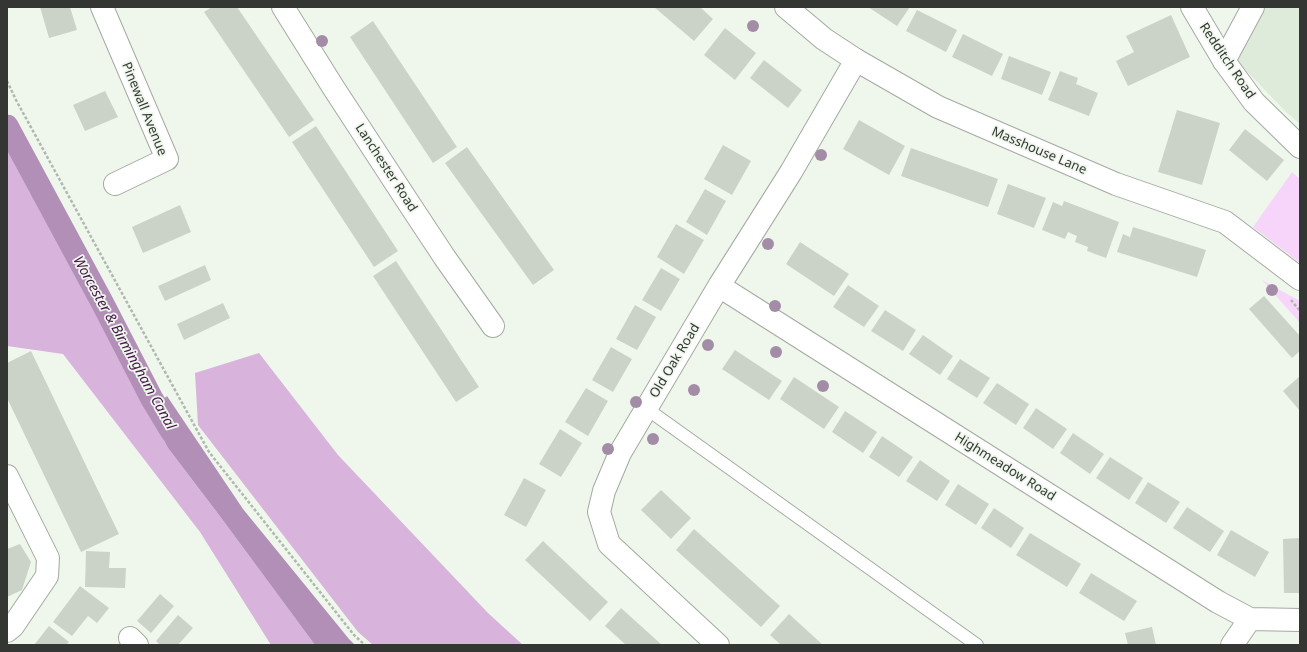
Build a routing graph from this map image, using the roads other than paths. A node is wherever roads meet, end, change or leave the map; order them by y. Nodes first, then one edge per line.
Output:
1 (102, 7) edge
2 (283, 7) edge
3 (786, 7) edge
4 (1192, 7) edge
5 (1253, 7) edge
6 (856, 60) junction
7 (1224, 61) junction
8 (1300, 147) edge
9 (115, 184) dead end
10 (1300, 279) edge
11 (719, 286) junction
12 (493, 326) dead end
13 (646, 409) junction
14 (7, 476) edge
15 (1250, 619) junction
16 (1300, 620) edge
17 (7, 631) edge
18 (718, 645) edge
19 (977, 645) edge
20 (1232, 645) edge

1 - 9 main road, Pinewall Avenue
2 - 12 main road, Lanchester Road
3 - 6 main road, Masshouse Lane
4 - 7 main road, Redditch Road
5 - 7 main road
6 - 10 main road, Masshouse Lane
6 - 11 main road, Old Oak Road
7 - 8 main road, Redditch Road
11 - 13 main road, Old Oak Road
11 - 15 main road, Highmeadow Road
13 - 18 main road, Old Oak Road
13 - 19 lane
14 - 17 main road
15 - 16 main road, Highmeadow Road
15 - 20 main road

